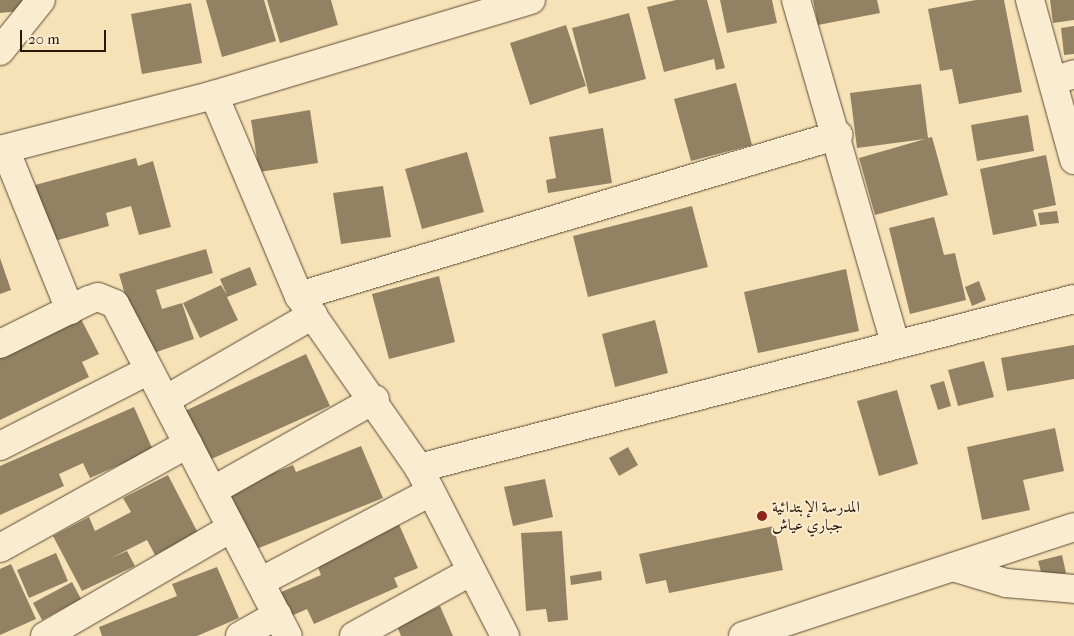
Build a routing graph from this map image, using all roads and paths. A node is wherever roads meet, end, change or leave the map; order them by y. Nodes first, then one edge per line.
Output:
1 (41, 0) edge
2 (531, 0) edge
3 (796, 0) edge
4 (1030, 0) edge
5 (0, 52) edge
6 (1063, 78) edge
7 (214, 95) junction
8 (838, 135) junction
9 (2, 149) edge
10 (1074, 160) edge
11 (1074, 299) edge
12 (306, 305) junction
13 (70, 310) junction
14 (0, 344) edge
15 (895, 344) junction
16 (149, 370) junction
17 (165, 400) junction
18 (375, 400) junction
19 (188, 444) junction
20 (0, 446) edge
21 (425, 480) junction
22 (212, 491) junction
23 (1074, 526) edge
24 (231, 528) junction
25 (0, 548) edge
26 (953, 567) junction
27 (470, 572) junction
28 (260, 582) junction
29 (1074, 589) edge
30 (283, 626) edge
31 (752, 635) edge
32 (45, 636) edge
33 (240, 636) edge
34 (354, 636) edge
35 (505, 636) edge

1 - 5 street
2 - 7 street
3 - 8 street
4 - 6 street
6 - 10 street
7 - 9 street
7 - 12 street
8 - 12 street
8 - 15 street
9 - 13 street
11 - 15 street
12 - 17 street
12 - 18 street
13 - 14 street
13 - 16 street
15 - 21 street
16 - 17 street
16 - 20 street
17 - 19 street
18 - 21 street
18 - 22 street
19 - 22 street
19 - 25 street
21 - 27 street
21 - 28 street
22 - 24 street
23 - 26 street
24 - 28 street
24 - 32 street
26 - 29 street
26 - 31 street
27 - 34 street
27 - 35 street
28 - 30 street
30 - 33 street

